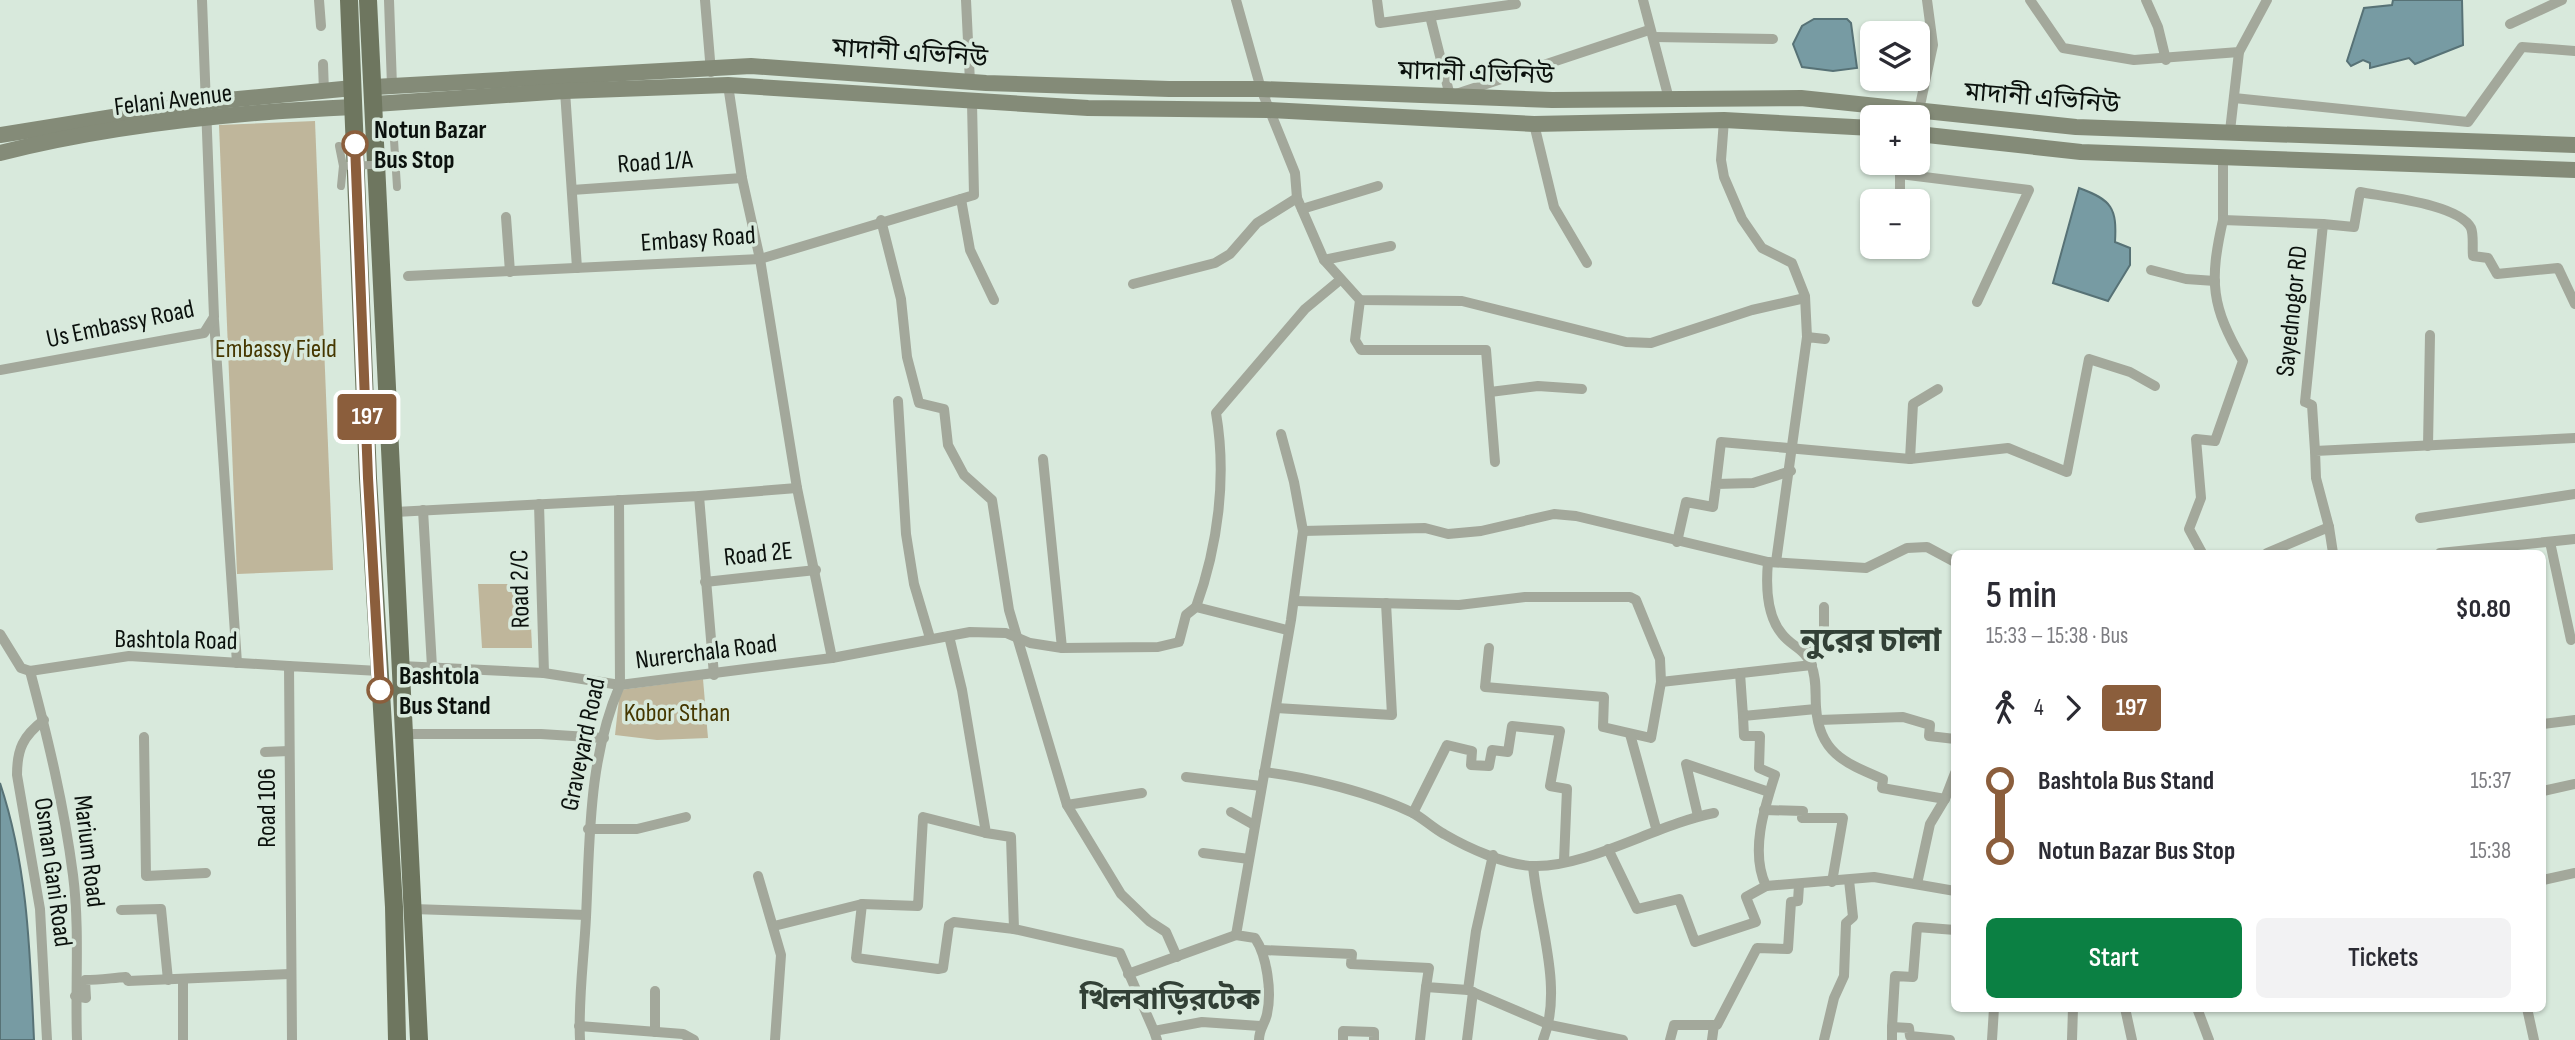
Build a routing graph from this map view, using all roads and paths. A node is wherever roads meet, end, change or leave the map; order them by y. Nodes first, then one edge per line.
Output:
1 (202, 0) edge
2 (319, 0) edge
3 (349, 0) edge
4 (368, 0) edge
5 (388, 0) edge
6 (705, 0) edge
7 (966, 0) edge
8 (1236, 0) edge
9 (1377, 0) edge
10 (1643, 0) edge
11 (1927, 0) edge
12 (2030, 0) edge
13 (2146, 0) edge
14 (2267, 0) edge
15 (2562, 0) edge
16 (1516, 4) dead end
17 (1430, 16) junction
18 (2510, 24) dead end
19 (321, 26) dead end
20 (1651, 34) junction
21 (1773, 39) dead end
22 (2575, 51) edge
23 (2239, 52) junction
24 (2166, 60) junction
25 (323, 64) dead end
26 (710, 66) junction
27 (466, 81) junction
28 (970, 82) junction
29 (720, 85) junction
30 (353, 88) junction
31 (1261, 89) junction
32 (565, 91) junction
33 (324, 92) junction
34 (381, 93) junction
35 (1450, 96) junction
36 (467, 98) junction
37 (2234, 98) junction
38 (1669, 99) junction
39 (206, 102) junction
40 (972, 103) junction
41 (1870, 105) edge
42 (1920, 105) edge
43 (354, 107) junction
44 (1268, 110) junction
45 (1930, 111) edge
46 (207, 119) junction
47 (1724, 120) junction
48 (1534, 124) junction
49 (1860, 127) edge
50 (2230, 131) junction
51 (0, 135) edge
52 (1930, 135) edge
53 (394, 140) dead end
54 (2575, 145) edge
55 (339, 146) dead end
56 (0, 153) edge
57 (2223, 158) junction
58 (397, 164) junction
59 (343, 166) junction
60 (2575, 170) edge
61 (1930, 173) edge
62 (742, 178) junction
63 (341, 186) dead end
64 (1378, 186) dead end
65 (397, 187) dead end
66 (572, 190) junction
67 (1297, 198) junction
68 (961, 199) junction
69 (1302, 209) junction
70 (506, 217) dead end
71 (881, 220) junction
72 (2223, 220) junction
73 (2323, 224) junction
74 (1391, 246) dead end
75 (760, 259) junction
76 (1324, 260) junction
77 (1587, 263) dead end
78 (578, 268) junction
79 (2151, 270) dead end
80 (510, 272) junction
81 (408, 276) dead end
82 (1340, 279) junction
83 (2215, 281) junction
84 (1133, 284) dead end
85 (1805, 298) junction
86 (994, 300) dead end
87 (1360, 300) junction
88 (1977, 302) dead end
89 (2575, 304) edge
90 (214, 317) junction
91 (2430, 335) dead end
92 (1807, 337) junction
93 (1825, 339) dead end
94 (0, 370) edge
95 (2155, 386) dead end
96 (1938, 388) dead end
97 (1582, 389) dead end
98 (1490, 392) junction
99 (898, 401) dead end
100 (389, 426) junction
101 (367, 427) junction
102 (1281, 434) dead end
103 (2575, 438) edge
104 (2428, 446) junction
105 (1794, 449) junction
106 (2315, 451) junction
107 (1043, 459) dead end
108 (1910, 459) junction
109 (1495, 462) dead end
110 (1791, 471) junction
111 (1716, 484) junction
112 (797, 488) junction
113 (2575, 494) edge
114 (699, 496) junction
115 (619, 500) junction
116 (539, 504) junction
117 (423, 510) junction
118 (395, 512) junction
119 (2420, 518) dead end
120 (2329, 527) junction
121 (1303, 531) junction
122 (2575, 539) edge
123 (1677, 542) junction
124 (2550, 542) junction
125 (2200, 550) edge
126 (2274, 550) edge
127 (2333, 550) edge
128 (2470, 550) edge
129 (1951, 560) edge
130 (1772, 562) junction
131 (816, 570) junction
132 (705, 582) junction
133 (1294, 601) junction
134 (1386, 603) junction
135 (1196, 607) junction
136 (1824, 607) dead end
137 (1287, 631) junction
138 (0, 634) edge
139 (1015, 635) junction
140 (949, 636) junction
141 (930, 638) junction
142 (2571, 640) dead end
143 (1489, 648) dead end
144 (1062, 649) junction
145 (1801, 650) junction
146 (832, 658) junction
147 (237, 663) junction
148 (1811, 665) junction
149 (289, 666) junction
150 (401, 666) junction
151 (432, 667) junction
152 (25, 669) junction
153 (379, 671) junction
154 (544, 673) junction
155 (1740, 673) junction
156 (714, 675) junction
157 (1661, 682) junction
158 (620, 685) junction
159 (1276, 708) junction
160 (1817, 715) junction
161 (1743, 716) junction
162 (44, 720) junction
163 (2575, 720) edge
164 (2546, 724) edge
165 (403, 734) junction
166 (1630, 734) junction
167 (144, 737) dead end
168 (604, 738) junction
169 (1951, 739) edge
170 (289, 751) junction
171 (265, 752) dead end
172 (1264, 772) junction
173 (1186, 777) dead end
174 (1951, 783) edge
175 (2575, 784) edge
176 (1261, 786) junction
177 (2546, 790) edge
178 (1769, 792) junction
179 (1142, 793) dead end
180 (1945, 799) junction
181 (1067, 805) junction
182 (1764, 810) junction
183 (1231, 812) dead end
184 (1413, 813) junction
185 (1714, 813) dead end
186 (1698, 816) junction
187 (686, 817) dead end
188 (1254, 824) junction
189 (1656, 828) junction
190 (588, 830) junction
191 (986, 833) junction
192 (1608, 849) junction
193 (1203, 853) dead end
194 (1493, 855) junction
195 (1249, 859) junction
196 (1564, 861) junction
197 (1533, 866) junction
198 (206, 873) dead end
199 (2575, 873) edge
200 (758, 876) dead end
201 (2546, 879) edge
202 (1849, 880) junction
203 (1832, 882) junction
204 (1917, 884) junction
205 (1799, 885) junction
206 (1766, 886) junction
207 (1951, 890) edge
208 (862, 904) junction
209 (121, 909) dead end
210 (413, 909) junction
211 (586, 915) junction
212 (774, 926) junction
213 (1014, 929) junction
214 (1951, 930) edge
215 (1236, 935) junction
216 (1263, 950) junction
217 (1177, 957) junction
218 (290, 974) junction
219 (1128, 974) junction
220 (183, 979) junction
221 (168, 980) junction
222 (1426, 987) junction
223 (655, 991) dead end
224 (1470, 991) junction
225 (75, 996) junction
226 (1994, 1012) edge
227 (2073, 1012) edge
228 (2126, 1012) edge
229 (2198, 1012) edge
230 (2528, 1012) edge
231 (1550, 1025) junction
232 (1714, 1025) junction
233 (579, 1026) junction
234 (1260, 1026) junction
235 (1892, 1027) junction
236 (655, 1032) junction
237 (1155, 1036) edge
238 (47, 1040) edge
239 (77, 1040) edge
240 (183, 1040) edge
241 (292, 1040) edge
242 (397, 1040) edge
243 (419, 1040) edge
244 (580, 1040) edge
245 (694, 1040) edge
246 (775, 1040) edge
247 (1259, 1040) edge
248 (1343, 1040) edge
249 (1374, 1040) edge
250 (1420, 1040) edge
251 (1467, 1040) edge
252 (1543, 1040) edge
253 (1623, 1040) edge
254 (1670, 1040) edge
255 (1712, 1040) edge
256 (1824, 1040) edge
257 (1892, 1040) edge
258 (1950, 1040) edge
259 (1992, 1040) edge
260 (2072, 1040) edge
261 (2132, 1040) edge
262 (2209, 1040) edge
263 (2534, 1040) edge

1 - 39 street, Us Embassy Road
2 - 19 street
3 - 30 main road
4 - 34 main road
5 - 34 street
6 - 26 street
7 - 28 street
8 - 31 street
9 - 17 street
10 - 20 street
11 - 42 street
12 - 24 street
13 - 24 street
14 - 23 street
15 - 18 street
16 - 17 street
17 - 35 street
20 - 21 street
20 - 35 street
20 - 38 street
22 - 37 street
23 - 24 street
23 - 37 street
25 - 33 street
26 - 27 main road, মাদানী এভিনিউ
26 - 28 main road, মাদানী এভিনিউ
26 - 29 street
27 - 34 main road, মাদানী এভিনিউ
27 - 36 main road
28 - 31 main road, মাদানী এভিনিউ
29 - 32 main road, মাদানী এভিনিউ
29 - 40 main road, মাদানী এভিনিউ
29 - 62 street
30 - 33 main road, Felani Avenue
30 - 43 main road
31 - 35 main road, মাদানী এভিনিউ
31 - 44 street
32 - 36 main road, মাদানী এভিনিউ
32 - 66 street
33 - 39 main road, Felani Avenue
34 - 36 main road, মাদানী এভিনিউ
34 - 100 main road
35 - 38 main road, মাদানী এভিনিউ
37 - 50 street
38 - 41 main road, মাদানী এভিনিউ
39 - 46 street, Us Embassy Road
39 - 51 main road, Felani Avenue
40 - 44 main road, মাদানী এভিনিউ
40 - 68 street
43 - 46 main road, Felani Avenue
43 - 101 main road
44 - 48 main road, মাদানী এভিনিউ
44 - 67 street
45 - 50 main road, মাদানী এভিনিউ
46 - 56 main road, Felani Avenue
46 - 90 street, Us Embassy Road
47 - 48 main road, মাদানী এভিনিউ
47 - 49 main road, মাদানী এভিনিউ
47 - 85 street
48 - 77 street
50 - 54 main road, মাদানী এভিনিউ
50 - 57 main road
52 - 57 main road, মাদানী এভিনিউ
53 - 58 street
55 - 59 street
57 - 60 main road, মাদানী এভিনিউ
57 - 72 street
58 - 59 street, bridge
58 - 65 street
59 - 63 street
61 - 88 street
62 - 66 street, Road 1/A
62 - 75 street
64 - 69 street
66 - 78 street
67 - 69 street
67 - 84 street
68 - 71 street, Embasy Road
68 - 86 street
69 - 76 street
70 - 80 street
71 - 75 street, Embasy Road
71 - 139 street
72 - 73 street, Sayednogor RD
72 - 83 street, Sayednogor RD
73 - 89 street
73 - 106 street, Sayednogor RD
74 - 76 street
75 - 78 street, Embasy Road
75 - 112 street
76 - 82 street
78 - 80 street, Embasy Road
79 - 83 street
80 - 81 street, Embasy Road
82 - 87 street
82 - 135 street
83 - 125 street, Sayednogor RD
85 - 87 street
85 - 92 street
87 - 98 street
90 - 94 street, Us Embassy Road
90 - 147 street
91 - 104 street
92 - 93 street
92 - 105 street
95 - 108 street
96 - 108 street
97 - 98 street
98 - 109 street
99 - 141 street
100 - 101 main road
100 - 118 main road
101 - 153 main road
102 - 121 street
103 - 104 street
104 - 106 street
105 - 108 street
105 - 110 street
105 - 111 street
106 - 120 street
107 - 144 street
110 - 111 street
110 - 130 street
111 - 123 street
112 - 114 street
112 - 131 street
113 - 119 street
114 - 115 street
114 - 132 street
115 - 116 street
115 - 158 street, Graveyard Road
116 - 117 street
116 - 154 street, Road 2/C
117 - 118 street
117 - 151 street
118 - 150 main road
120 - 126 street
120 - 127 street
121 - 123 street
121 - 133 street
122 - 124 street
123 - 130 street
124 - 128 street
124 - 142 street
129 - 130 street
130 - 145 street
131 - 132 street, Road 2E
131 - 146 street
132 - 156 street
133 - 134 street
133 - 137 street
134 - 157 street
134 - 159 street
135 - 137 street
135 - 144 street, Nurerchala Road
136 - 145 street
137 - 159 street
138 - 152 street, Marium Road
139 - 140 street, Nurerchala Road
139 - 144 street, Nurerchala Road
139 - 181 street
140 - 141 street, Nurerchala Road
140 - 191 street
141 - 146 street, Nurerchala Road
143 - 166 street
145 - 148 street
146 - 156 street, Nurerchala Road
147 - 149 street, Bashtola Road
147 - 152 street, Bashtola Road
148 - 155 street
148 - 160 street
149 - 153 street
149 - 170 street, Road 106
150 - 151 street, Nurerchala Road
150 - 165 main road
151 - 154 street, Nurerchala Road
152 - 162 street, Marium Road
153 - 242 main road
154 - 158 street, Nurerchala Road
155 - 157 street
155 - 161 street
156 - 158 street, Nurerchala Road
157 - 166 street
158 - 168 street, Graveyard Road
159 - 172 street
160 - 161 street
160 - 169 street
160 - 180 street
161 - 178 street
162 - 225 street, Marium Road
162 - 238 street, Osman Gani Road
163 - 164 street
165 - 168 street
165 - 210 main road
166 - 189 street
167 - 198 street
168 - 190 street, Graveyard Road
170 - 171 street
170 - 218 street, Road 106
172 - 176 street
172 - 184 street
173 - 176 street
174 - 180 street
175 - 177 street
176 - 188 street
178 - 182 street
178 - 186 street
179 - 181 street
180 - 204 street
181 - 217 street
182 - 203 street
182 - 206 street
183 - 188 street
184 - 194 street
184 - 196 street
185 - 186 street
186 - 189 street
187 - 190 street
188 - 195 street
189 - 192 street
190 - 211 street, Graveyard Road
191 - 208 street
191 - 213 street
192 - 196 street
192 - 206 street
193 - 195 street
194 - 197 street
194 - 224 street
195 - 215 street
196 - 197 street
197 - 231 street
199 - 201 street
200 - 212 street
202 - 203 street
202 - 204 street
202 - 256 street
203 - 205 street
204 - 207 street
205 - 206 street
205 - 232 street
208 - 212 street
208 - 213 street
209 - 221 street
210 - 211 street
210 - 243 main road
211 - 233 street, Graveyard Road
212 - 246 street
213 - 219 street
214 - 235 street
215 - 216 street
215 - 217 street
216 - 222 street
216 - 234 street
217 - 219 street
218 - 220 street
218 - 241 street, Road 106
219 - 237 street
220 - 221 street
220 - 240 street
221 - 225 street
222 - 224 street
222 - 250 street
223 - 236 street
224 - 231 street
224 - 251 street
225 - 239 street, Marium Road
226 - 259 street
227 - 260 street
228 - 261 street
229 - 262 street
230 - 263 street
231 - 252 street
231 - 253 street
232 - 254 street
232 - 255 street
233 - 236 street
233 - 244 street, Graveyard Road
234 - 237 street
234 - 247 street
235 - 257 street
235 - 258 street
236 - 245 street
248 - 249 street

